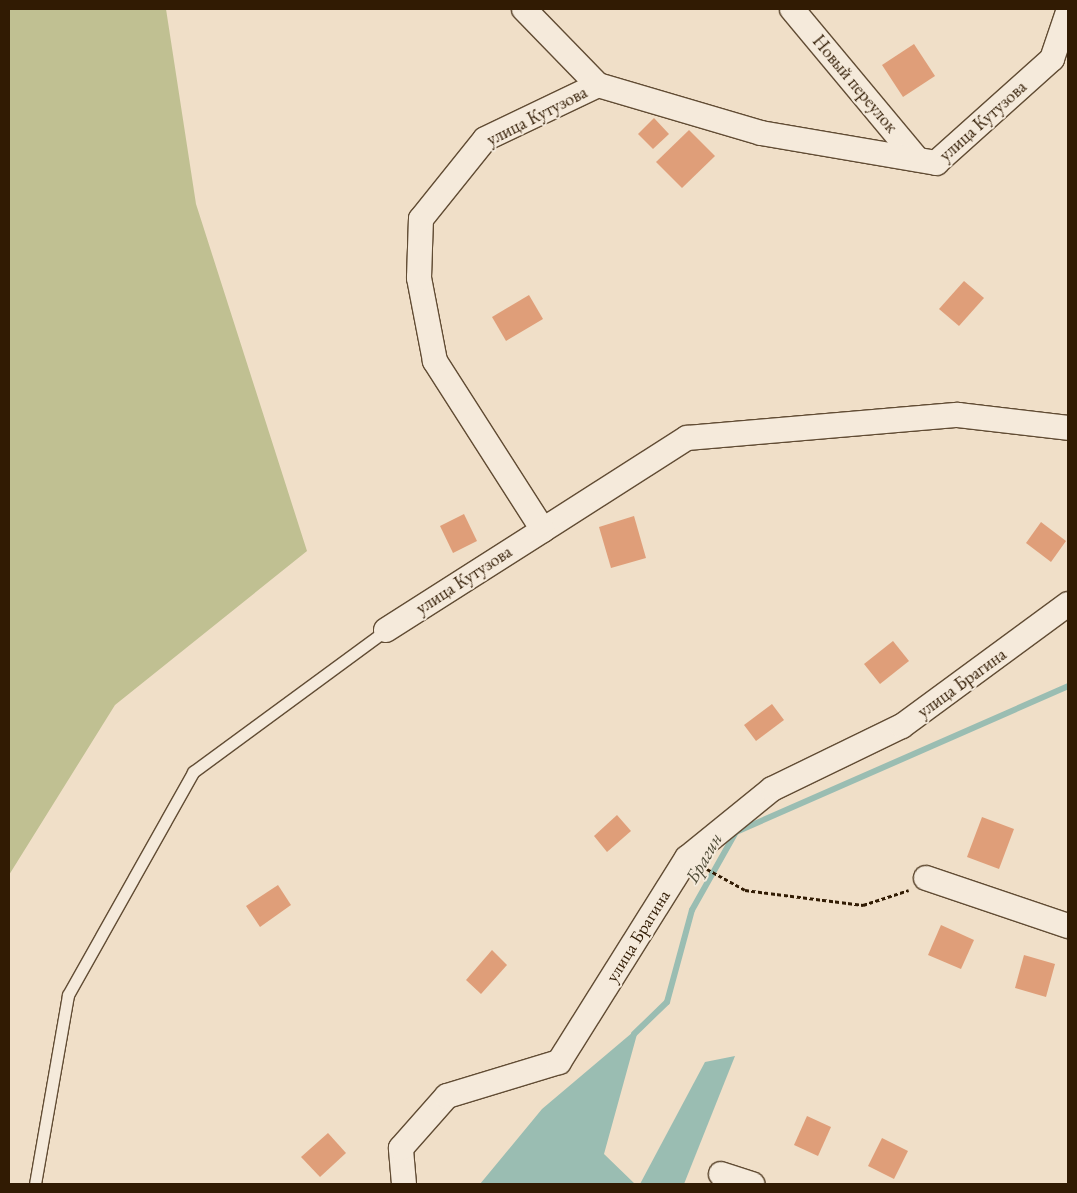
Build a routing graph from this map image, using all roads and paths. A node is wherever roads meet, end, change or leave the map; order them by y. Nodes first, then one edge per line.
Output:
1 (524, 9) edge
2 (792, 9) edge
3 (1068, 12) edge
4 (598, 85) junction
5 (917, 159) junction
6 (1068, 428) edge
7 (543, 530) junction
8 (1068, 604) edge
9 (386, 630) joint
10 (704, 867) dead end
11 (926, 878) dead end
12 (901, 896) dead end
13 (1068, 926) edge
14 (721, 1174) dead end
15 (35, 1184) edge
16 (404, 1184) edge
17 (752, 1184) edge

1 - 4 street
2 - 5 street, Новый переулок
3 - 5 street, улица Кутузова
4 - 5 street, улица Кутузова
4 - 7 street, улица Кутузова
6 - 7 street, улица Кутузова
7 - 9 street, улица Кутузова
8 - 16 street, улица Брагина
9 - 15 lane
10 - 12 path
11 - 13 street
14 - 17 street

